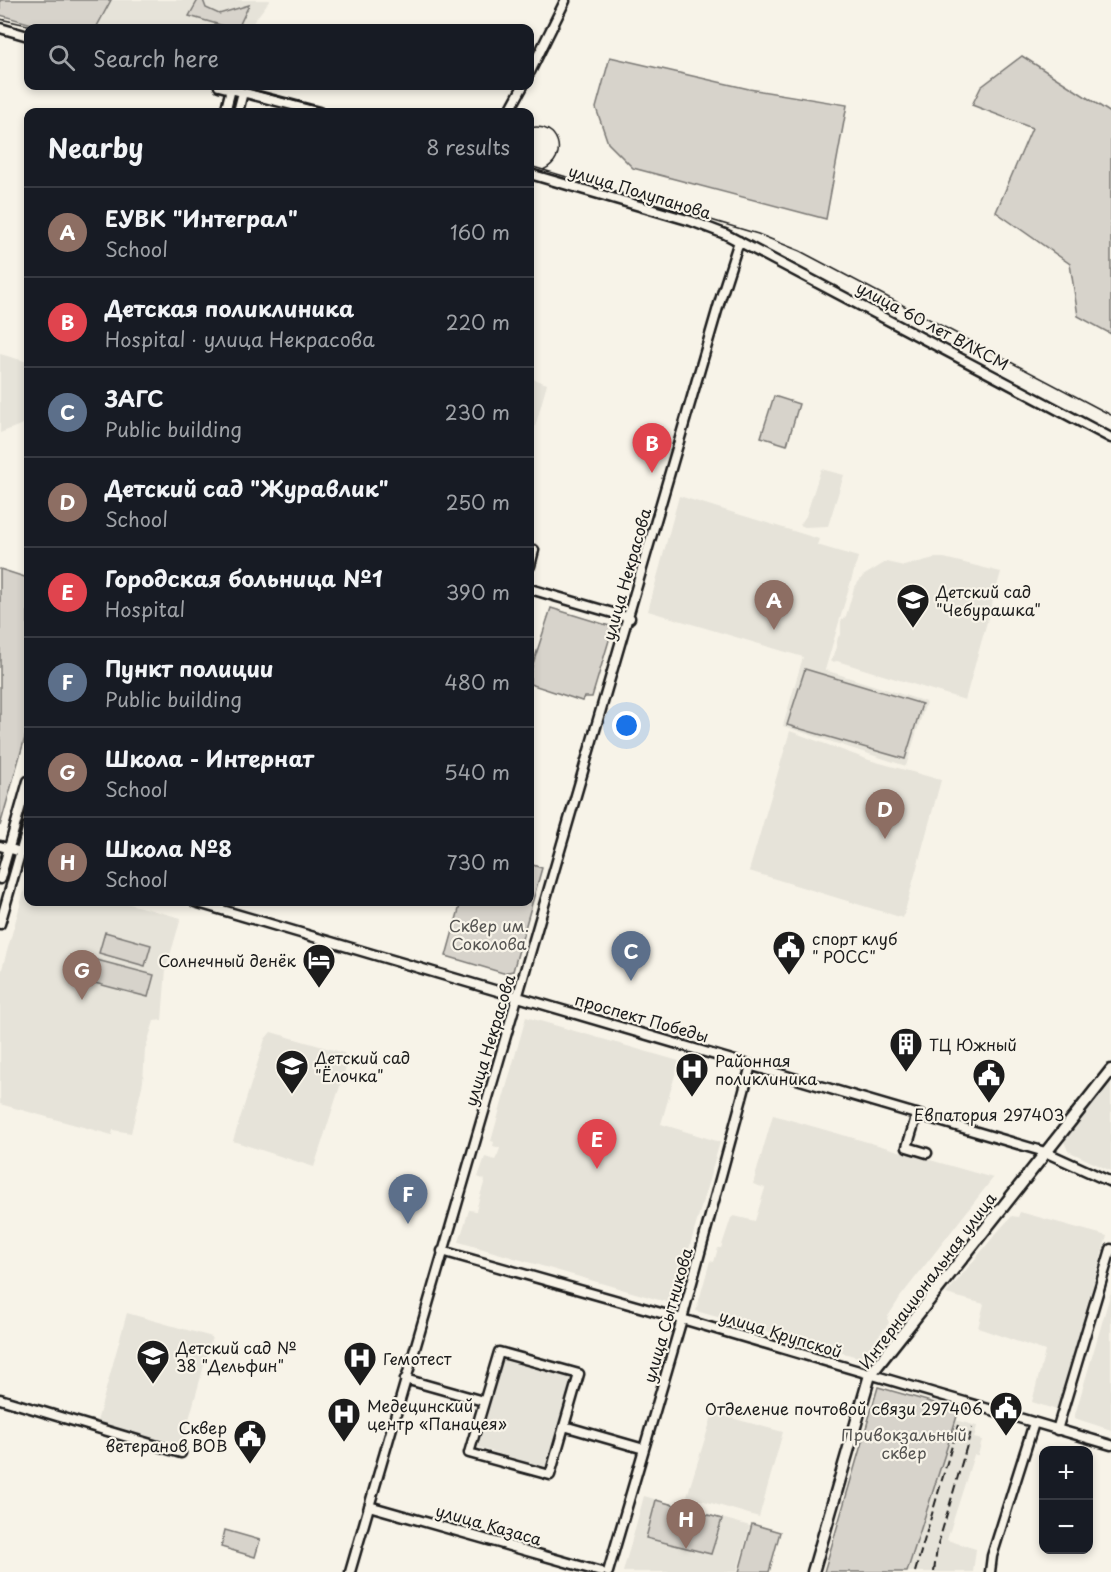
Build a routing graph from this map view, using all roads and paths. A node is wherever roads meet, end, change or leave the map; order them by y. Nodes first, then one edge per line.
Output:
1 (565, 1) edge
2 (0, 28) edge
3 (24, 35) edge
4 (534, 64) edge
5 (231, 90) edge
6 (235, 90) edge
7 (521, 90) edge
8 (243, 92) junction
9 (226, 108) edge
10 (239, 108) edge
11 (304, 108) edge
12 (511, 108) edge
13 (534, 175) edge
14 (739, 242) junction
15 (1111, 438) edge
16 (534, 590) edge
17 (630, 618) junction
18 (24, 792) edge
19 (4, 847) edge
20 (24, 853) edge
21 (24, 856) edge
22 (0, 879) edge
23 (209, 906) edge
24 (0, 924) edge
25 (518, 997) junction
26 (752, 1065) junction
27 (1111, 1070) edge
28 (917, 1114) junction
29 (1045, 1152) junction
30 (927, 1153) dead end
31 (1111, 1182) edge
32 (1111, 1249) edge
33 (442, 1251) junction
34 (682, 1318) junction
35 (870, 1375) junction
36 (405, 1379) junction
37 (0, 1399) edge
38 (483, 1401) junction
39 (1034, 1423) junction
40 (564, 1426) junction
41 (1057, 1430) junction
42 (1111, 1445) edge
43 (644, 1449) junction
44 (181, 1453) dead end
45 (369, 1506) junction
46 (350, 1572) edge
47 (601, 1572) edge
48 (608, 1572) edge
49 (813, 1572) edge
50 (990, 1572) edge

1 - 4 street
2 - 3 street
5 - 9 street
6 - 8 street
7 - 12 street
8 - 10 street
8 - 11 street
13 - 14 street, улица Полупанова
14 - 15 street, улица 60 лет ВЛКСМ
14 - 17 street, улица Некрасова
16 - 17 street
17 - 25 street, улица Некрасова
18 - 19 street
19 - 20 street
19 - 22 street
21 - 24 street
23 - 25 street, проспект Победы
25 - 26 street, проспект Победы
25 - 33 street, улица Некрасова
26 - 28 street, проспект Победы
26 - 34 street, улица Сытникова
27 - 29 main road, Интернациональная улица
28 - 29 street, проспект Победы
28 - 30 street
29 - 31 street, проспект Победы
29 - 35 main road, Интернациональная улица
32 - 41 street
33 - 34 street, улица Крупской
33 - 36 street, улица Некрасова
34 - 35 street, улица Крупской
34 - 43 street, улица Сытникова
35 - 39 street, улица Крупской
35 - 49 main road, Интернациональная улица
36 - 38 street
36 - 45 street, улица Некрасова
37 - 44 street
38 - 40 street
38 - 40 street
39 - 41 street, улица Крупской
39 - 50 street
40 - 43 street
41 - 42 street, улица Крупской
43 - 48 street, улица Сытникова
45 - 46 street, улица Некрасова
45 - 47 street, улица Казаса

